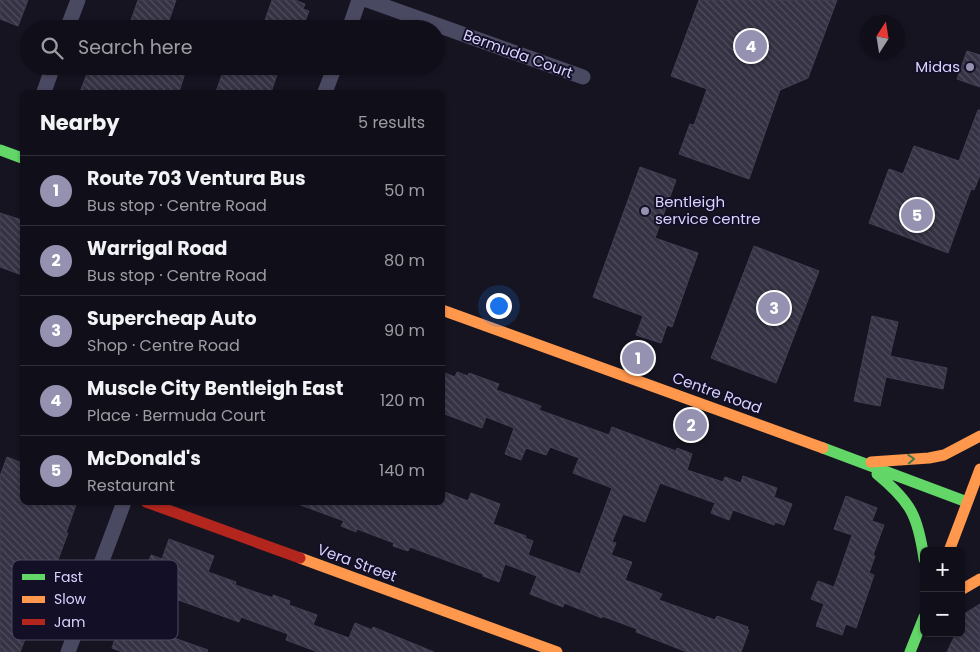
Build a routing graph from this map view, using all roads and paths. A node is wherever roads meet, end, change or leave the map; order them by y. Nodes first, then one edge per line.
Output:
1 (78, 0) edge
2 (360, 0) edge
3 (368, 0) edge
4 (70, 20) edge
5 (352, 20) edge
6 (424, 20) edge
7 (445, 28) edge
8 (50, 75) edge
9 (332, 75) edge
10 (583, 77) dead end
11 (45, 90) edge
12 (326, 90) edge
13 (0, 150) edge
14 (20, 155) edge
15 (445, 311) edge
16 (980, 436) edge
17 (863, 463) junction
18 (980, 469) edge
19 (967, 502) junction
20 (123, 505) edge
21 (154, 505) edge
22 (980, 507) edge
23 (922, 547) edge
24 (950, 547) edge
25 (102, 560) edge
26 (980, 579) edge
27 (965, 588) edge
28 (920, 628) edge
29 (72, 640) edge
30 (68, 652) edge
31 (557, 652) edge
32 (910, 652) edge

1 - 4 street
2 - 5 street
3 - 6 street, Bermuda Court
7 - 10 street, Bermuda Court
8 - 11 street
9 - 12 street
13 - 14 main road
15 - 17 main road, Centre Road
17 -> 16 main road
17 - 19 main road, Centre Road
17 - 23 main road
18 - 19 main road
19 - 22 main road, Centre Road
19 - 24 main road
20 - 25 street
21 - 31 main road, Vera Street
26 - 27 main road
28 - 32 main road
29 - 30 street

